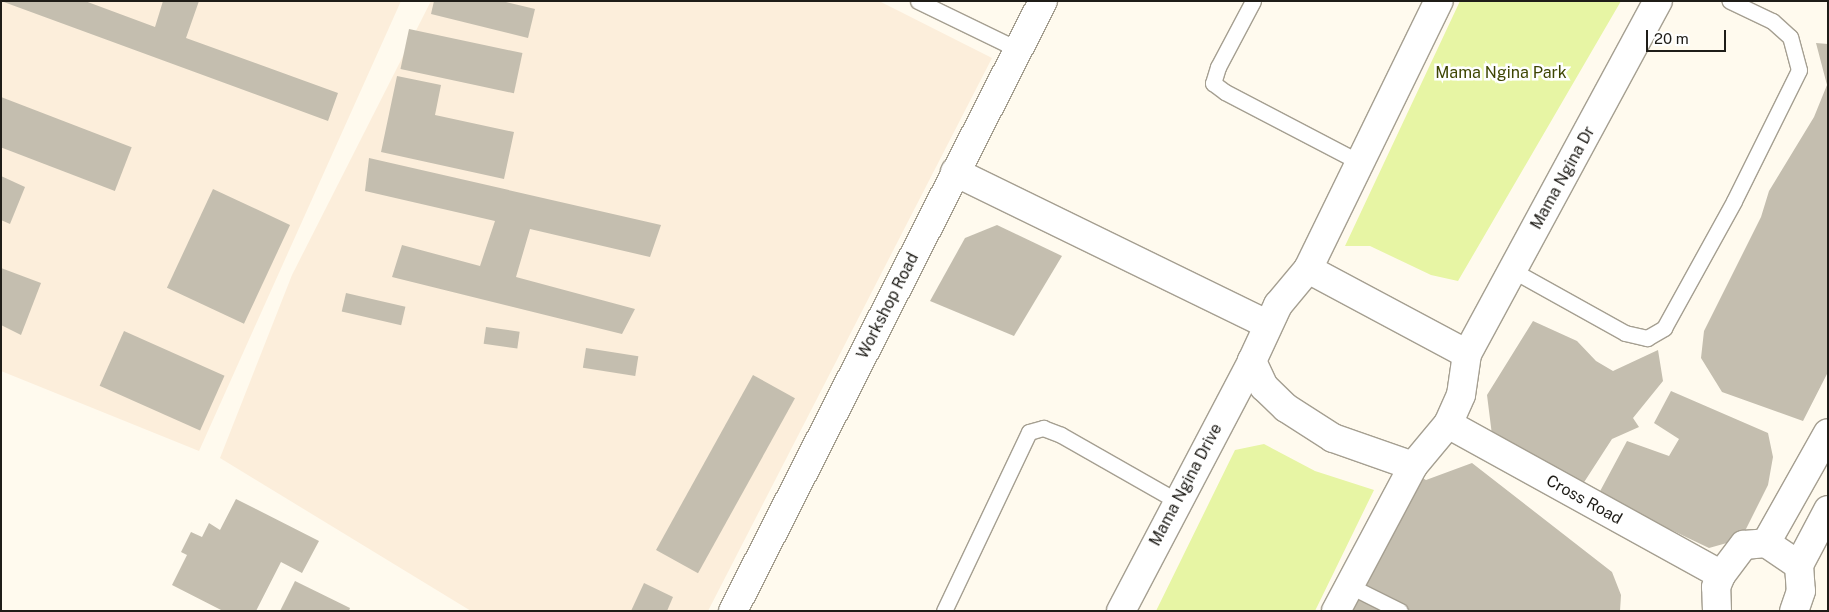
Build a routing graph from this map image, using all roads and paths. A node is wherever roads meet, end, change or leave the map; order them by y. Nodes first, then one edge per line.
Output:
1 (918, 1) edge
2 (1043, 1) edge
3 (1253, 1) edge
4 (1439, 1) edge
5 (1658, 1) edge
6 (1730, 1) edge
7 (1017, 49) junction
8 (1359, 162) junction
9 (955, 172) junction
10 (1308, 269) junction
11 (1512, 270) junction
12 (1267, 324) junction
13 (1467, 354) junction
14 (1252, 361) junction
15 (1448, 424) junction
16 (1828, 433) edge
17 (1413, 466) junction
18 (1176, 501) junction
19 (1828, 510) edge
20 (1766, 543) junction
21 (1799, 565) junction
22 (1721, 575) junction
23 (1348, 585) junction
24 (1798, 609) edge
25 (733, 611) edge
26 (944, 611) edge
27 (1121, 611) edge
28 (1336, 611) edge
29 (1400, 611) edge
30 (1717, 611) edge

1 - 7 lane
2 - 7 street, Workshop Road
3 - 8 lane
4 - 8 street
5 - 11 street, Mama Ngina Dr
6 - 11 lane
7 - 9 street, Workshop Road
8 - 10 street
9 - 12 street
9 - 25 street, Workshop Road
10 - 12 street, Mama Ngina Drive
10 - 13 street
11 - 13 street, Mama Ngina Dr
12 - 14 street, Mama Ngina Drive
13 - 15 street, Mama Ngina Dr
14 - 17 street
14 - 18 street, Mama Ngina Drive
15 - 17 street, Mama Ngina Dr
15 - 22 street, Cross Road
16 - 20 street
17 - 23 street
18 - 26 lane
18 - 27 street, Mama Ngina Drive
19 - 21 street
20 - 21 street
20 - 22 street
21 - 24 street
22 - 30 street
23 - 28 street
23 - 29 lane

